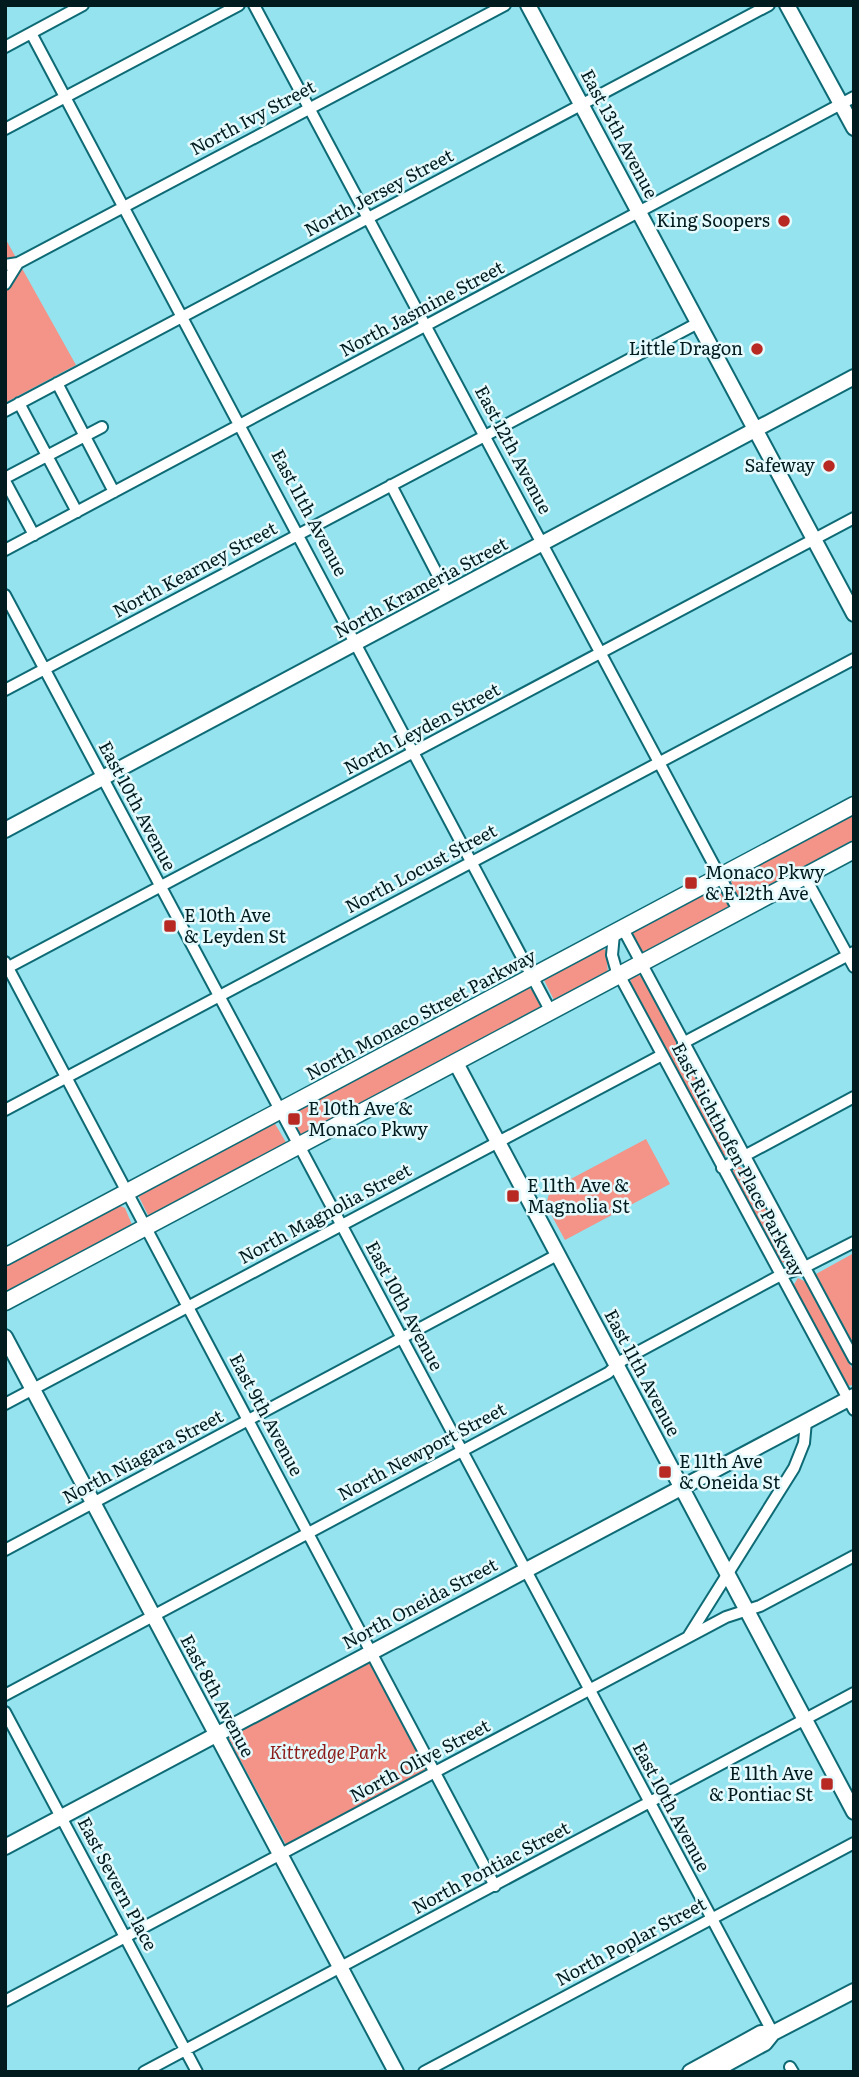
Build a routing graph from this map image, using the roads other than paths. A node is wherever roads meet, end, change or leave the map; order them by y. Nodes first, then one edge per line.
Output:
1 (83, 5) edge
2 (239, 5) edge
3 (254, 5) edge
4 (505, 5) edge
5 (528, 5) edge
6 (769, 5) edge
7 (787, 5) edge
8 (31, 33) junction
9 (5, 47) edge
10 (65, 98) junction
11 (847, 101) edge
12 (581, 105) junction
13 (309, 108) junction
14 (854, 128) edge
15 (5, 129) edge
16 (123, 206) junction
17 (639, 213) junction
18 (369, 218) junction
19 (18, 263) junction
20 (5, 265) edge
21 (5, 284) edge
22 (182, 317) junction
23 (698, 323) junction
24 (427, 327) junction
25 (854, 377) edge
26 (57, 383) junction
27 (19, 403) junction
28 (5, 411) edge
29 (240, 425) junction
30 (102, 427) dead end
31 (755, 430) junction
32 (485, 435) junction
33 (85, 436) junction
34 (47, 456) junction
35 (5, 480) edge
36 (391, 485) junction
37 (114, 492) junction
38 (77, 512) junction
39 (854, 519) edge
40 (298, 534) junction
41 (34, 535) junction
42 (814, 539) junction
43 (544, 544) junction
44 (5, 550) edge
45 (5, 595) edge
46 (449, 595) junction
47 (854, 614) edge
48 (357, 644) junction
49 (602, 653) junction
50 (854, 659) edge
51 (45, 669) junction
52 (5, 690) edge
53 (415, 752) junction
54 (659, 762) junction
55 (103, 779) junction
56 (854, 805) edge
57 (5, 830) edge
58 (854, 850) edge
59 (472, 862) junction
60 (721, 877) junction
61 (805, 877) junction
62 (161, 888) junction
63 (739, 912) junction
64 (618, 932) junction
65 (851, 954) edge
66 (641, 964) junction
67 (6, 966) edge
68 (854, 967) edge
69 (619, 976) junction
70 (533, 977) junction
71 (219, 997) junction
72 (551, 1012) junction
73 (683, 1043) junction
74 (662, 1055) junction
75 (456, 1063) junction
76 (67, 1077) junction
77 (854, 1097) edge
78 (5, 1110) edge
79 (280, 1111) junction
80 (497, 1142) junction
81 (299, 1146) junction
82 (743, 1156) junction
83 (722, 1168) junction
84 (128, 1192) junction
85 (341, 1226) junction
86 (147, 1227) junction
87 (854, 1242) edge
88 (557, 1255) junction
89 (5, 1257) edge
90 (805, 1268) junction
91 (779, 1276) junction
92 (5, 1302) edge
93 (189, 1306) junction
94 (5, 1337) edge
95 (402, 1339) junction
96 (854, 1359) edge
97 (616, 1366) junction
98 (33, 1389) junction
99 (852, 1401) edge
100 (5, 1404) edge
101 (249, 1420) junction
102 (806, 1421) junction
103 (461, 1451) junction
104 (681, 1488) junction
105 (93, 1504) junction
106 (309, 1532) junction
107 (5, 1550) edge
108 (854, 1556) edge
109 (525, 1571) junction
110 (727, 1575) junction
111 (746, 1610) junction
112 (153, 1616) junction
113 (687, 1639) junction
114 (371, 1652) junction
115 (590, 1692) junction
116 (854, 1693) edge
117 (5, 1695) edge
118 (5, 1712) edge
119 (804, 1720) junction
120 (216, 1735) junction
121 (435, 1772) junction
122 (649, 1803) junction
123 (854, 1812) edge
124 (61, 1817) junction
125 (854, 1843) edge
126 (5, 1847) edge
127 (280, 1856) junction
128 (495, 1886) junction
129 (711, 1920) junction
130 (126, 1938) junction
131 (340, 1967) junction
132 (854, 1991) edge
133 (5, 2001) edge
134 (773, 2033) junction
135 (185, 2050) junction
136 (732, 2067) edge
137 (144, 2072) edge
138 (197, 2072) edge
139 (396, 2072) edge
140 (424, 2072) edge
141 (690, 2072) edge
142 (712, 2072) edge

1 - 8 street
2 - 10 street
3 - 13 street, East 12th Avenue
4 - 13 street, North Ivy Street
5 - 12 street, East 13th Avenue
6 - 12 street, North Jersey Street
7 - 11 street
8 - 9 street
8 - 10 street, East 11th Avenue
10 - 15 street
10 - 16 street, East 11th Avenue
11 - 14 street
11 - 17 street, North Jasmine Street
12 - 17 street, East 13th Avenue
12 - 18 street, North Jersey Street
13 - 16 street, North Ivy Street
13 - 18 street, East 12th Avenue
16 - 19 street, North Ivy Street
16 - 22 street, East 11th Avenue
17 - 23 street, East 13th Avenue
17 - 24 street, North Jasmine Street
18 - 22 street, North Jersey Street
18 - 24 street, East 12th Avenue
19 - 20 street, North Ivy Street
19 - 21 street, North Ivy Street
22 - 26 street, North Jersey Street
22 - 29 street, East 11th Avenue
23 - 31 street, East 13th Avenue
23 - 32 street, North Kearney Street
24 - 29 street, North Jasmine Street
24 - 32 street, East 12th Avenue
25 - 31 street, North Krameria Street
26 - 27 street, North Jersey Street
26 - 33 street
27 - 28 street, North Jersey Street
27 - 34 street
29 - 37 street, North Jasmine Street
29 - 40 street, East 11th Avenue
30 - 33 street
31 - 42 street, East 13th Avenue
31 - 43 street, North Krameria Street
32 - 36 street, North Kearney Street
32 - 43 street, East 12th Avenue
33 - 34 street
33 - 37 street
34 - 35 street
34 - 38 street
35 - 41 street
36 - 40 street, North Kearney Street
36 - 46 street
37 - 38 street, North Jasmine Street
38 - 41 street, North Jasmine Street
39 - 42 street, North Leyden Street
40 - 48 street, East 11th Avenue
40 - 51 street, North Kearney Street
41 - 44 street, North Jasmine Street
42 - 47 street, East 13th Avenue
42 - 49 street, North Leyden Street
43 - 46 street, North Krameria Street
43 - 49 street, East 12th Avenue
45 - 51 street, East 10th Avenue
46 - 48 street, North Krameria Street
48 - 53 street, East 11th Avenue
48 - 55 street, North Krameria Street
49 - 53 street, North Leyden Street
49 - 54 street, East 12th Avenue
50 - 54 street, North Locust Street
51 - 52 street, North Kearney Street
51 - 55 street, East 10th Avenue
53 - 59 street, East 11th Avenue
53 - 62 street, North Leyden Street
54 - 59 street, North Locust Street
54 - 60 street, East 12th Avenue
55 - 57 street, North Krameria Street
55 - 62 street, East 10th Avenue
56 - 60 main road, North Monaco Street Parkway
58 - 61 main road
59 - 70 street, East 11th Avenue
59 - 71 street, North Locust Street
60 - 63 street, East 12th Avenue
60 - 64 main road, North Monaco Street Parkway
61 - 63 main road
61 - 65 street
62 - 67 street, North Leyden Street
62 - 71 street, East 10th Avenue
63 - 66 main road
64 - 66 street, East Richthofen Place Parkway
64 - 69 street, East Richthofen Place Parkway
64 - 70 main road, North Monaco Street Parkway
65 - 68 street
65 - 73 street
66 - 69 main road
66 - 73 street, East Richthofen Place Parkway
67 - 76 street, East 9th Avenue
69 - 72 main road
69 - 74 street, East Richthofen Place Parkway
70 - 72 street, East 11th Avenue
70 - 79 main road, North Monaco Street Parkway
71 - 76 street, North Locust Street
71 - 79 street, East 10th Avenue
72 - 75 main road
73 - 82 street, East Richthofen Place Parkway
74 - 80 street, North Magnolia Street
74 - 83 street, East Richthofen Place Parkway
75 - 80 street, East 11th Avenue
75 - 81 main road
76 - 78 street, North Locust Street
76 - 84 street, East 9th Avenue
77 - 82 street
79 - 81 street, East 10th Avenue
79 - 84 main road, North Monaco Street Parkway
80 - 85 street, North Magnolia Street
80 - 88 street, East 11th Avenue
81 - 85 street, East 10th Avenue
81 - 86 main road
82 - 83 street
82 - 90 street, East Richthofen Place Parkway
83 - 91 street, East Richthofen Place Parkway
84 - 86 street, East 9th Avenue
84 - 89 main road, North Monaco Street Parkway
85 - 93 street, North Magnolia Street
85 - 95 street, East 10th Avenue
86 - 92 main road
86 - 93 street, East 9th Avenue
87 - 90 street, North Newport Street
88 - 95 street, North Niagara Street
88 - 97 street, East 11th Avenue
90 - 91 street, North Newport Street
90 - 96 street, East Richthofen Place Parkway
91 - 97 street, North Newport Street
91 - 99 street, East Richthofen Place Parkway
93 - 98 street, North Magnolia Street
93 - 101 street, East 9th Avenue
94 - 98 street, East 8th Avenue
95 - 101 street, North Niagara Street
95 - 103 street, East 10th Avenue
97 - 103 street, North Newport Street
97 - 104 street, East 11th Avenue
98 - 100 street, North Magnolia Street
98 - 105 street, East 8th Avenue
99 - 102 street, North Oneida Street
101 - 105 street, North Niagara Street
101 - 106 street, East 9th Avenue
102 - 104 street, North Oneida Street
102 - 110 street
103 - 106 street, North Newport Street
103 - 109 street, East 10th Avenue
104 - 109 street, North Oneida Street
104 - 110 street, East 11th Avenue
105 - 107 street, North Niagara Street
105 - 112 street, East 8th Avenue
106 - 112 street, North Newport Street
106 - 114 street, East 9th Avenue
108 - 111 street, North Olive Street
109 - 114 street, North Oneida Street
109 - 115 street, East 10th Avenue
110 - 111 street, East 11th Avenue
110 - 113 street
111 - 113 street, North Olive Street
111 - 119 street, East 11th Avenue
112 - 117 street, North Newport Street
112 - 120 street, East 8th Avenue
113 - 115 street, North Olive Street
114 - 120 street, North Oneida Street
114 - 121 street, East 9th Avenue
115 - 121 street, North Olive Street
115 - 122 street, East 10th Avenue
116 - 119 street, North Pontiac Street
118 - 124 street, East Severn Place
119 - 122 street, North Pontiac Street
119 - 123 street, East 11th Avenue
120 - 124 street, North Oneida Street
120 - 127 street, East 8th Avenue
121 - 127 street, North Olive Street
121 - 128 street, East 9th Avenue
122 - 128 street, North Pontiac Street
122 - 129 street, East 10th Avenue
124 - 126 street, North Oneida Street
124 - 130 street, East Severn Place
125 - 129 street, North Poplar Street
127 - 130 street, North Olive Street
127 - 131 street, East 8th Avenue
128 - 131 street, North Pontiac Street
129 - 134 street, East 10th Avenue
129 - 140 street, North Poplar Street
130 - 133 street, North Olive Street
130 - 135 street, East Severn Place
131 - 135 street, North Pontiac Street
131 - 139 street, East 8th Avenue
132 - 134 street
134 - 136 street
134 - 141 street
135 - 137 street, North Pontiac Street
135 - 138 street, East Severn Place
136 - 142 street

